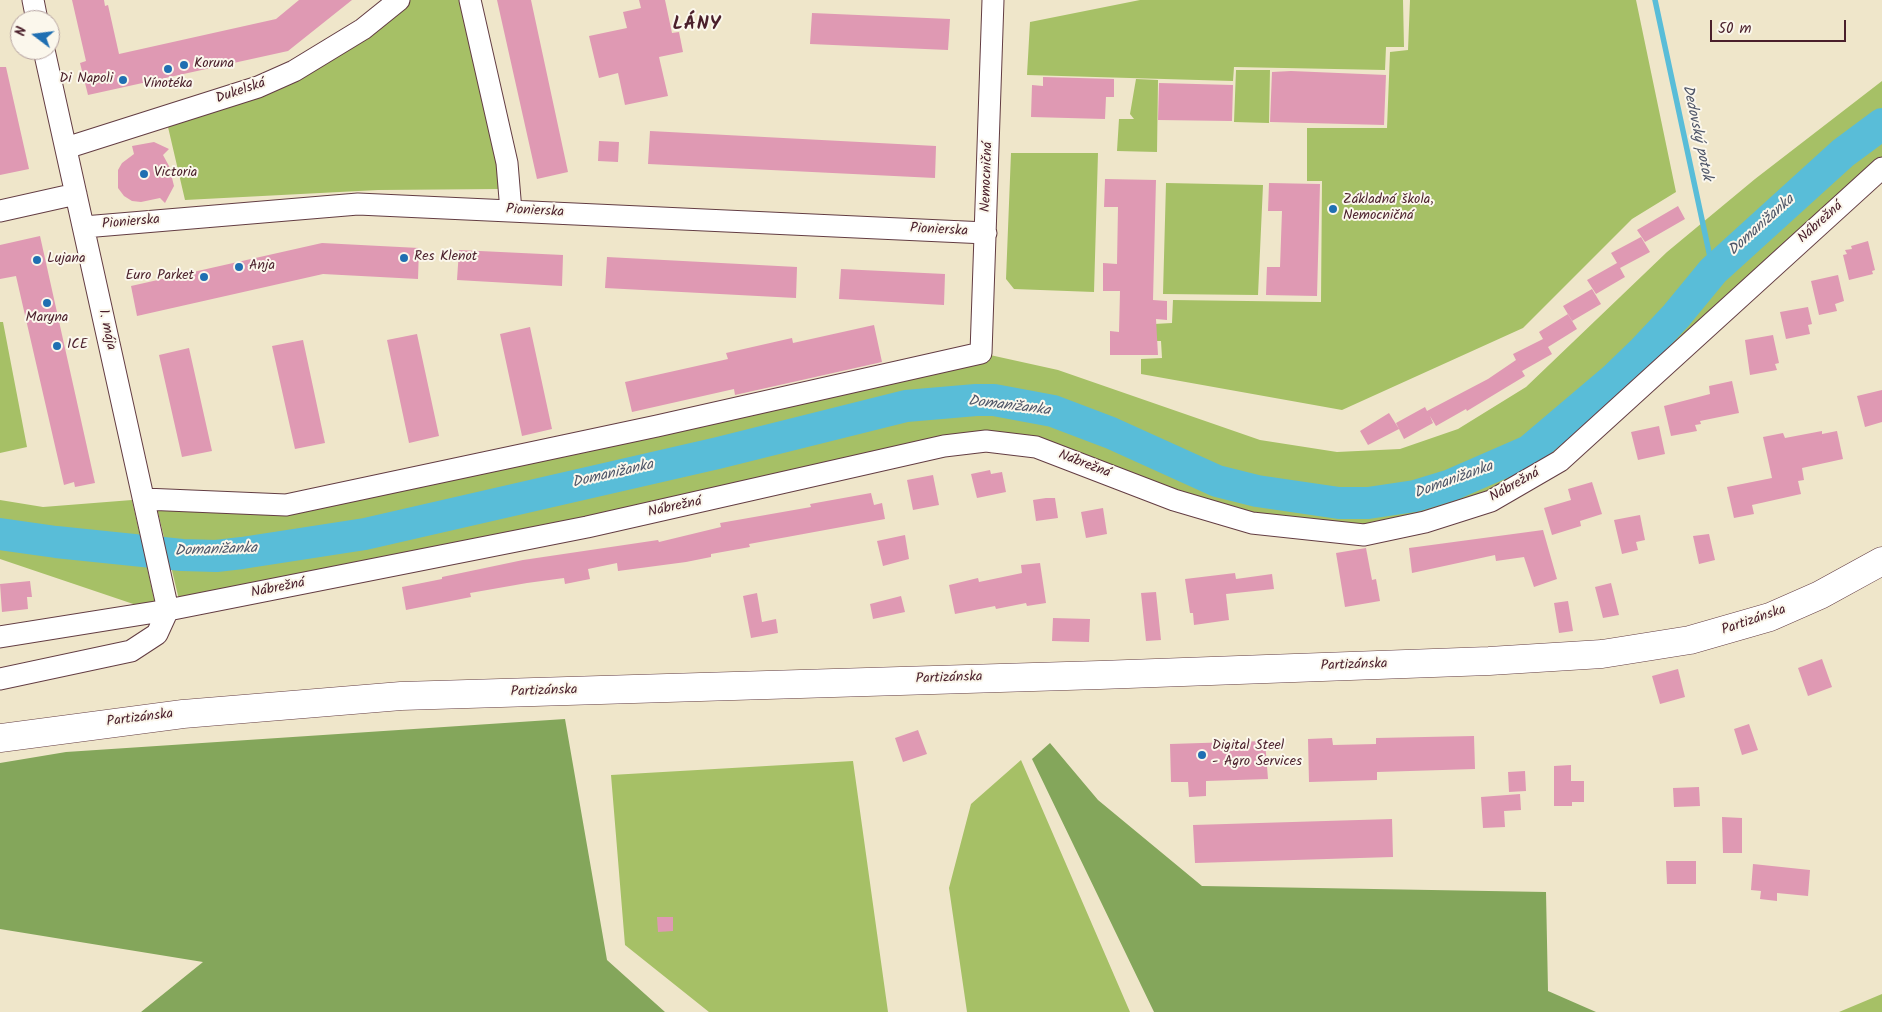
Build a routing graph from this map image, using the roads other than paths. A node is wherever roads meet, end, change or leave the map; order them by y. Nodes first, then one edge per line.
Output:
1 (399, 0) edge
2 (470, 0) edge
3 (993, 0) edge
4 (46, 60) edge
5 (66, 148) junction
6 (1882, 168) edge
7 (76, 194) junction
8 (510, 202) junction
9 (0, 211) edge
10 (84, 227) junction
11 (986, 233) junction
12 (144, 499) junction
13 (1882, 561) edge
14 (168, 610) junction
15 (0, 637) edge
16 (0, 679) edge
17 (0, 738) edge

1 - 5 street, Dukelská
2 - 8 street
3 - 11 street, Nemocničná
4 - 5 street, 1. mája
5 - 7 street, 1. mája
6 - 14 street, Nábrežná
7 - 9 street
7 - 10 street, 1. mája
8 - 10 street, Pionierska
8 - 11 street, Pionierska
10 - 12 street, 1. mája
11 - 12 street, Nemocničná
12 - 14 street, 1. mája
13 - 17 main road, Partizánska
14 - 15 street, Nábrežná
14 - 16 street

